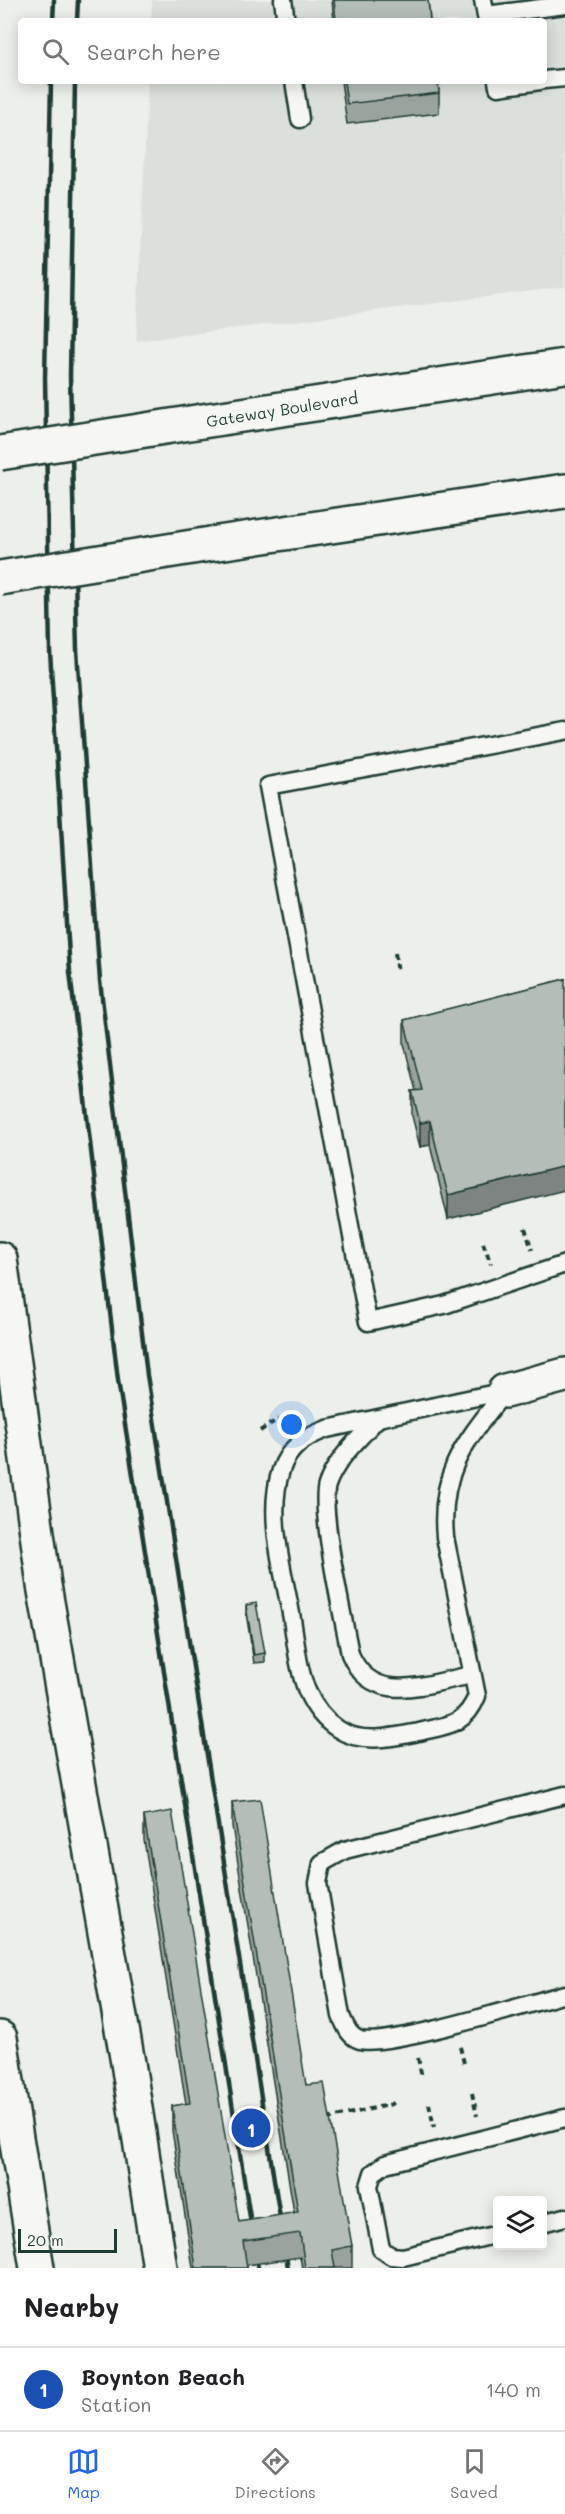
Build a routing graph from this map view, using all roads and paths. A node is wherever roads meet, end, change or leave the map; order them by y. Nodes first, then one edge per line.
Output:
1 (283, 0) edge
2 (565, 5) edge
3 (485, 12) edge
4 (286, 18) edge
5 (565, 78) edge
6 (547, 80) edge
7 (294, 84) edge
8 (498, 84) edge
9 (520, 84) edge
10 (300, 119) dead end
11 (565, 366) edge
12 (0, 453) edge
13 (565, 491) edge
14 (0, 578) edge
15 (565, 731) edge
16 (395, 953) dead end
17 (398, 973) dead end
18 (525, 1228) dead end
19 (483, 1243) dead end
20 (534, 1254) dead end
21 (0, 1259) edge
22 (565, 1264) edge
23 (492, 1268) dead end
24 (565, 1376) edge
25 (505, 1391) junction
26 (278, 1419) dead end
27 (377, 1419) junction
28 (260, 1431) dead end
29 (472, 1675) junction
30 (565, 1795) edge
31 (565, 1994) edge
32 (0, 2038) edge
33 (458, 2039) dead end
34 (416, 2048) dead end
35 (465, 2067) dead end
36 (422, 2078) dead end
37 (472, 2094) dead end
38 (398, 2100) dead end
39 (429, 2104) dead end
40 (565, 2118) edge
41 (327, 2119) edge
42 (478, 2120) dead end
43 (435, 2131) dead end
44 (565, 2217) edge
45 (547, 2222) edge
46 (493, 2235) edge
47 (37, 2268) edge
48 (160, 2268) edge

1 - 4 lane
2 - 3 lane
5 - 6 lane
7 - 10 lane
8 - 9 lane
11 - 12 main road, Gateway Boulevard, bridge
13 - 14 main road, bridge
15 - 22 lane
16 - 17 path
18 - 20 path
19 - 23 path
21 - 48 main road
24 - 25 main road
25 - 27 lane
25 - 29 lane
26 - 28 path
27 - 29 lane
27 - 29 lane
30 - 31 lane
32 - 47 main road
33 - 35 path
34 - 36 path
37 - 42 path
38 - 41 path
39 - 43 path
40 - 46 lane
44 - 45 lane

